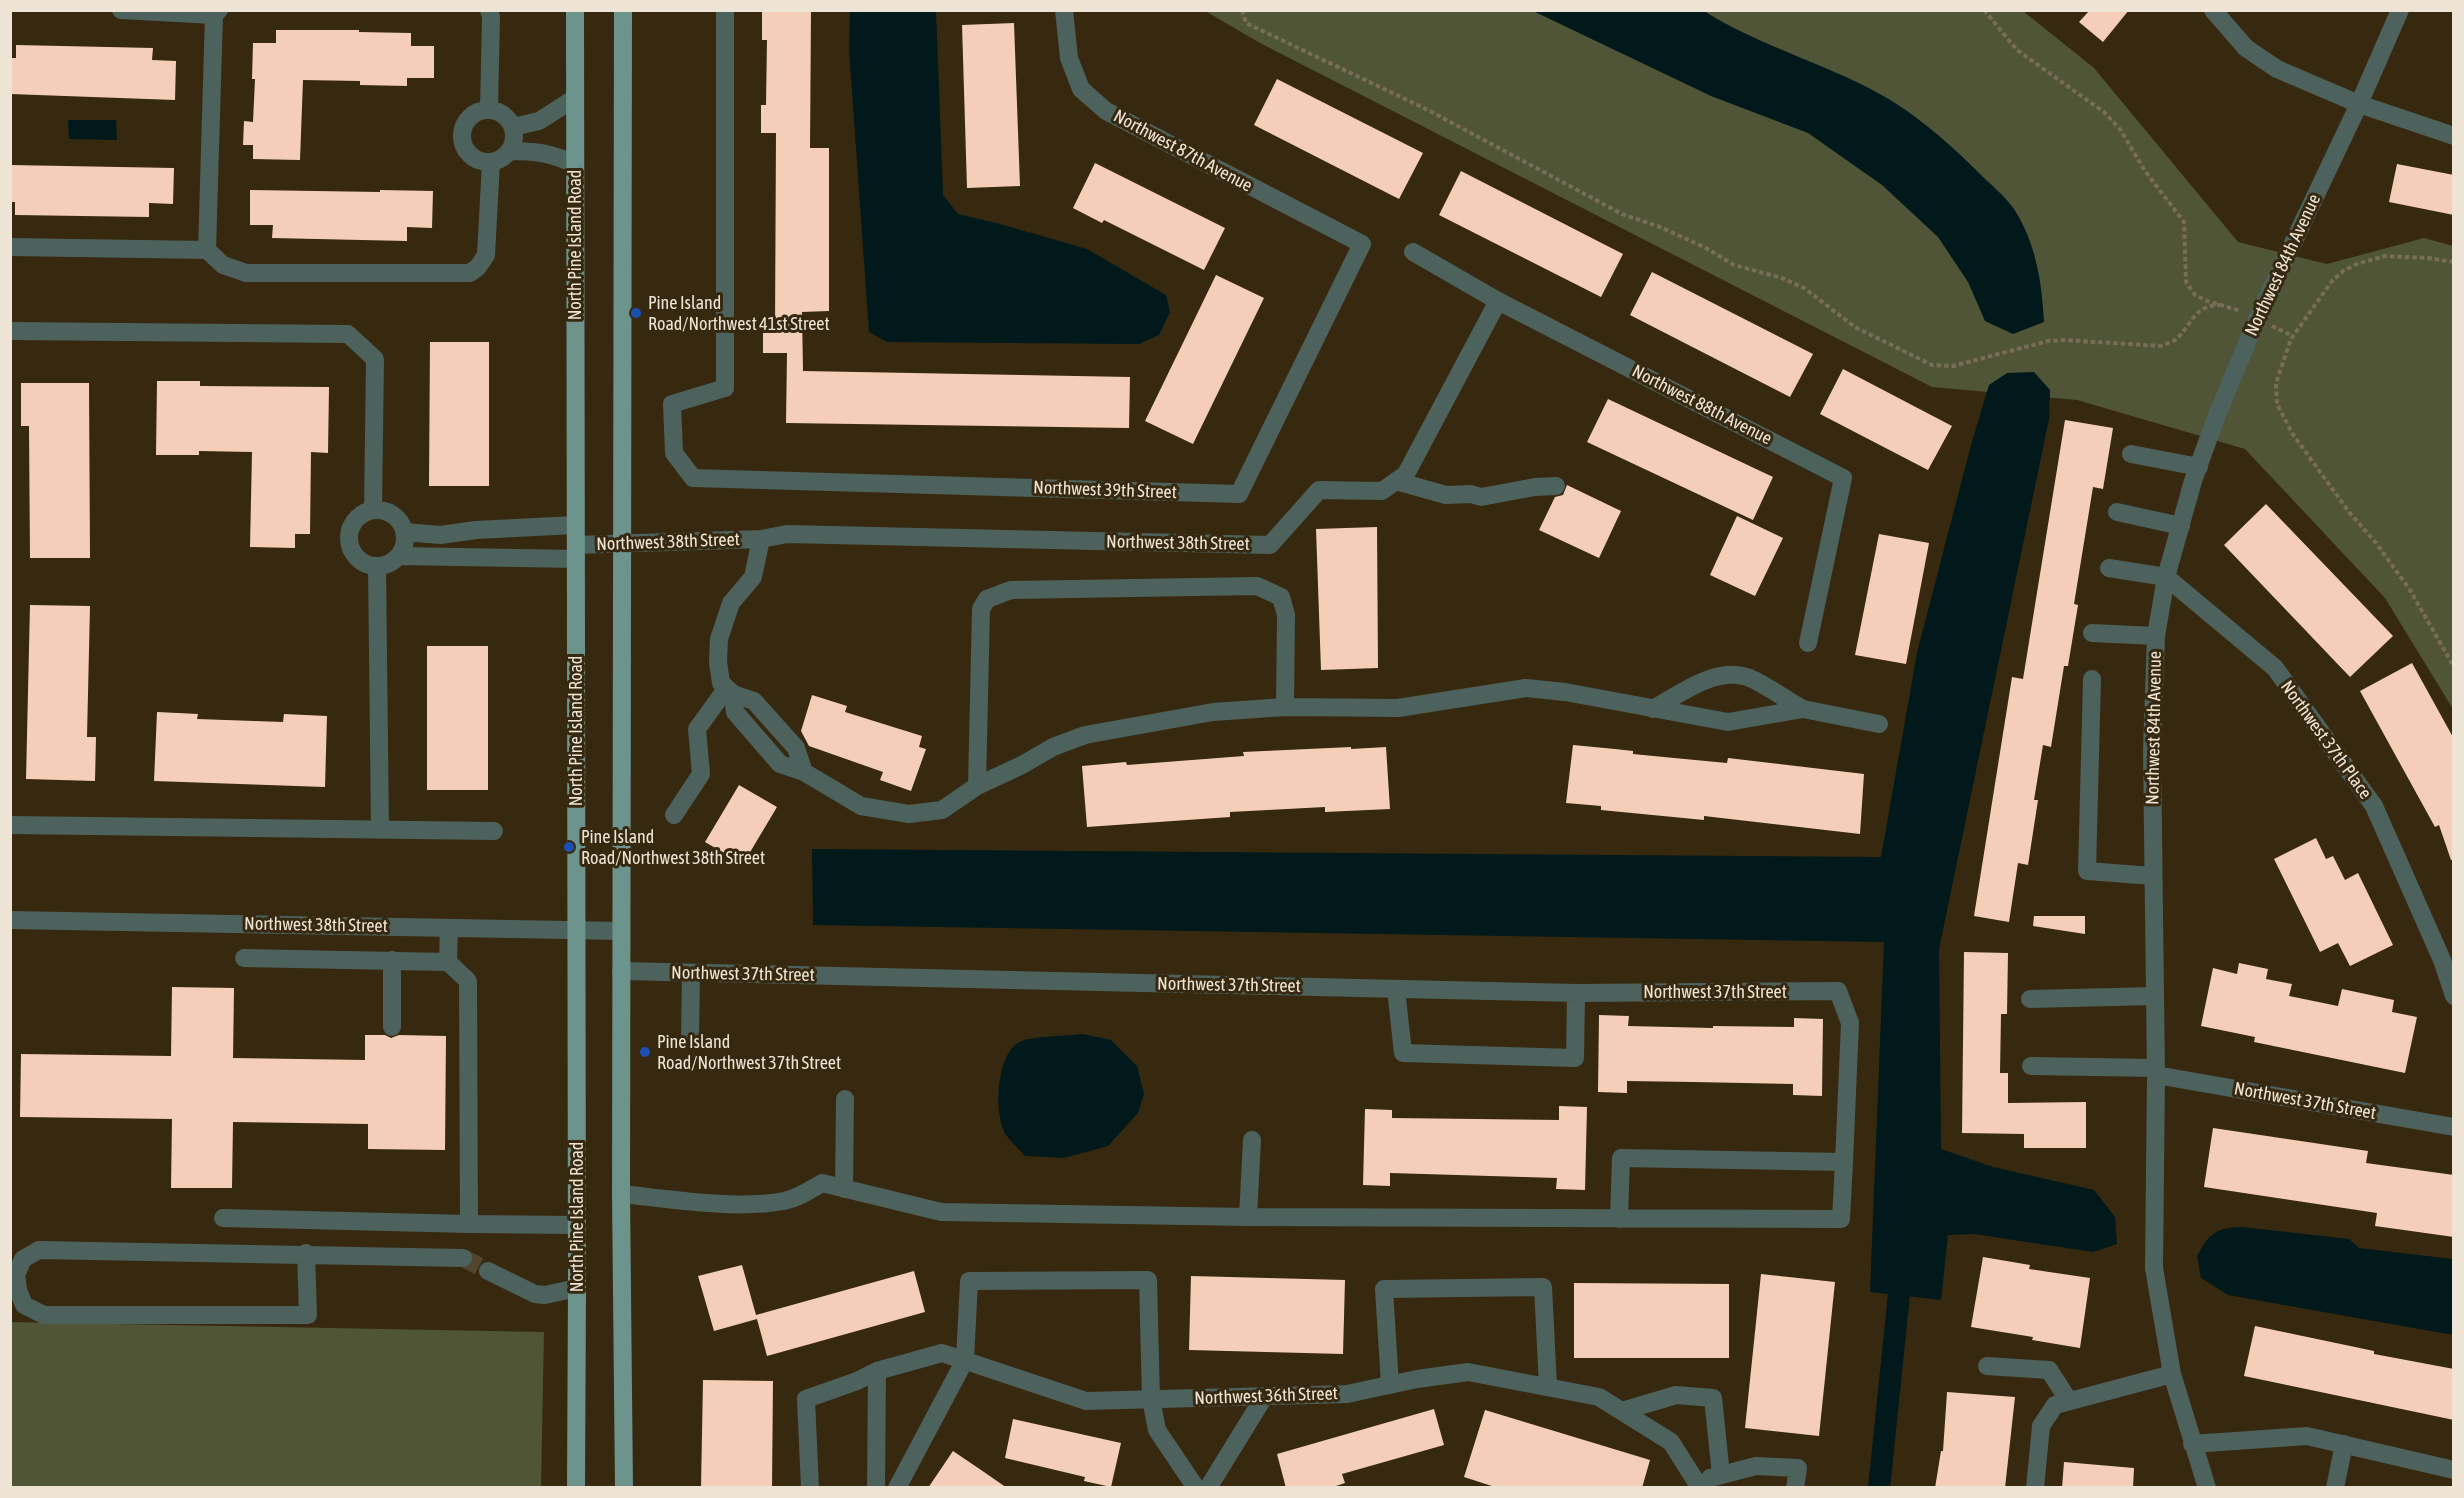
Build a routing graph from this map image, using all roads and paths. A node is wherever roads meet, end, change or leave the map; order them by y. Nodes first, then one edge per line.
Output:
1 (121, 10) edge
2 (489, 10) edge
3 (574, 10) edge
4 (623, 10) edge
5 (725, 10) edge
6 (1064, 10) edge
7 (1242, 10) edge
8 (1984, 10) edge
9 (2213, 10) edge
10 (2400, 10) edge
11 (217, 13) edge
12 (575, 98) junction
13 (2359, 104) junction
14 (489, 110) junction
15 (513, 127) junction
16 (2454, 136) edge
17 (510, 151) junction
18 (491, 162) junction
19 (575, 164) junction
20 (1362, 244) joint
21 (10, 247) edge
22 (207, 250) junction
23 (1413, 252) dead end
24 (2454, 262) edge
25 (1498, 301) junction
26 (2220, 305) junction
27 (2241, 311) dead end
28 (10, 331) edge
29 (2131, 454) dead end
30 (2199, 467) junction
31 (1396, 481) junction
32 (1556, 486) dead end
33 (373, 510) junction
34 (2117, 512) dead end
35 (576, 525) junction
36 (2181, 526) junction
37 (405, 532) junction
38 (761, 539) junction
39 (622, 543) junction
40 (576, 552) junction
41 (399, 556) junction
42 (377, 567) junction
43 (2109, 568) dead end
44 (2166, 577) junction
45 (2092, 633) dead end
46 (2156, 636) junction
47 (1808, 643) dead end
48 (2454, 667) edge
49 (2092, 679) dead end
50 (730, 692) junction
51 (1285, 707) junction
52 (1653, 709) junction
53 (1803, 710) junction
54 (1879, 724) dead end
55 (977, 786) junction
56 (674, 815) dead end
57 (10, 825) edge
58 (380, 830) junction
59 (494, 831) dead end
60 (2153, 876) junction
61 (10, 920) edge
62 (449, 928) junction
63 (577, 930) junction
64 (621, 931) junction
65 (244, 958) dead end
66 (392, 960) junction
67 (448, 962) junction
68 (621, 971) junction
69 (691, 973) junction
70 (1396, 989) junction
71 (1576, 993) junction
72 (2155, 996) junction
73 (2454, 996) edge
74 (2030, 999) dead end
75 (392, 1027) dead end
76 (690, 1039) dead end
77 (2031, 1066) dead end
78 (2156, 1071) junction
79 (845, 1099) dead end
80 (2454, 1127) edge
81 (1252, 1140) dead end
82 (1844, 1162) junction
83 (844, 1189) junction
84 (621, 1194) junction
85 (1248, 1217) junction
86 (223, 1218) dead end
87 (1619, 1219) junction
88 (469, 1224) junction
89 (576, 1225) junction
90 (306, 1253) junction
91 (463, 1258) tunnel mouth
92 (488, 1271) tunnel mouth
93 (577, 1288) junction
94 (965, 1360) junction
95 (1987, 1366) dead end
96 (877, 1371) junction
97 (2172, 1374) junction
98 (1390, 1385) junction
99 (1548, 1387) junction
100 (1264, 1397) junction
101 (1152, 1399) junction
102 (2069, 1401) junction
103 (1622, 1411) junction
104 (2192, 1444) junction
105 (2344, 1444) junction
106 (2454, 1470) edge
107 (1721, 1475) junction
108 (1698, 1485) edge
109 (576, 1488) edge
110 (624, 1488) edge
111 (810, 1488) edge
112 (876, 1488) edge
113 (897, 1488) edge
114 (1196, 1488) edge
115 (1208, 1488) edge
116 (1795, 1488) edge
117 (2035, 1488) edge
118 (2207, 1488) edge
119 (2335, 1488) edge

1 - 11 street
2 - 14 street
3 - 12 main road, North Pine Island Road
4 - 39 main road
5 - 20 street, Northwest 39th Street
6 - 20 street, Northwest 87th Avenue
7 - 26 path
8 - 26 path
9 - 13 street
10 - 13 street, Northwest 84th Avenue
11 - 22 street
12 - 15 street
12 - 19 main road, North Pine Island Road
13 - 16 street
13 - 30 street, Northwest 84th Avenue
14 - 15 street
14 - 18 street
15 - 17 street
17 - 18 street
17 - 19 street
18 - 22 street
19 - 35 main road, North Pine Island Road
21 - 22 street
23 - 25 street, Northwest 88th Avenue
24 - 48 path
25 - 31 street
25 - 47 street, Northwest 88th Avenue
26 - 27 path
28 - 33 street
29 - 30 street
30 - 36 street, Northwest 84th Avenue
31 - 32 street
31 - 38 street, Northwest 38th Street
33 - 37 street
33 - 42 street
34 - 36 street
35 - 37 street
35 - 40 main road, North Pine Island Road
36 - 44 street, Northwest 84th Avenue
37 - 41 street
38 - 39 street, Northwest 38th Street
38 - 50 street, Northwest 38th Street
39 - 40 street, Northwest 38th Street
39 - 64 main road
40 - 41 street, Northwest 38th Street
40 - 63 main road, North Pine Island Road
41 - 42 street
42 - 58 street
43 - 44 street
44 - 46 street, Northwest 84th Avenue
44 - 73 street, Northwest 37th Place
45 - 46 street
46 - 60 street, Northwest 84th Avenue
49 - 60 street
50 - 55 street
50 - 56 street
51 - 52 street
51 - 55 street
51 - 55 street
52 - 53 street
52 - 53 street
53 - 54 street
57 - 58 street
58 - 59 street
60 - 72 street, Northwest 84th Avenue
61 - 62 street, Northwest 38th Street
62 - 63 street, Northwest 38th Street
62 - 67 street
63 - 64 street, Northwest 38th Street
63 - 89 main road, North Pine Island Road
64 - 68 main road
65 - 66 street
66 - 67 street
66 - 75 street
67 - 88 street
68 - 69 street, Northwest 37th Street
68 - 84 main road
69 - 70 street, Northwest 37th Street
69 - 76 street
70 - 71 street, Northwest 37th Street
70 - 71 street
71 - 82 street, Northwest 37th Street
72 - 74 street
72 - 78 street, Northwest 84th Avenue
77 - 78 street, Northwest 37th Street
78 - 80 street, Northwest 37th Street
78 - 97 street, Northwest 84th Avenue
79 - 83 street
81 - 85 street
82 - 87 street
82 - 87 street
83 - 84 street
83 - 85 street
84 - 110 main road
85 - 87 street
86 - 88 street
88 - 89 street
89 - 93 main road, North Pine Island Road
90 - 90 street
90 - 91 street
92 - 93 street
93 - 109 main road, North Pine Island Road
94 - 96 street, Northwest 36th Street
94 - 101 street, Northwest 36th Street
94 - 101 street
94 - 113 street
95 - 102 street
96 - 111 street, Northwest 36th Street
96 - 112 street
97 - 102 street
97 - 104 street, Northwest 84th Avenue
98 - 99 street, Northwest 36th Street
98 - 99 street
98 - 100 street, Northwest 36th Street
99 - 103 street, Northwest 36th Street
100 - 101 street, Northwest 36th Street
100 - 115 street
101 - 114 street
102 - 117 street
103 - 107 street
103 - 108 street, Northwest 36th Street
104 - 105 street
104 - 118 street, Northwest 84th Avenue
105 - 106 street
105 - 119 street
107 - 108 street
107 - 116 street

